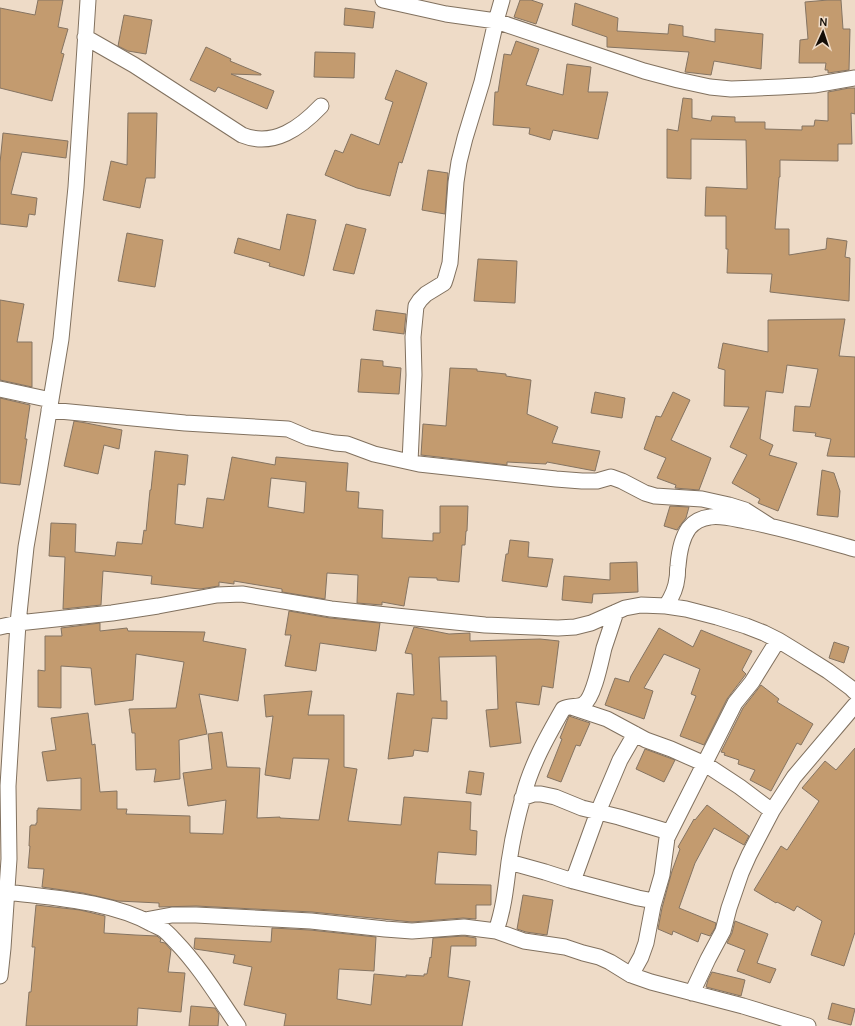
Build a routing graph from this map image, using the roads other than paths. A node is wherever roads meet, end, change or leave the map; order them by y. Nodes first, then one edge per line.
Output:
1 (383, 0) edge
2 (502, 0) edge
3 (90, 3) edge
4 (496, 21) junction
5 (85, 37) junction
6 (855, 78) edge
7 (321, 106) dead end
8 (0, 389) edge
9 (50, 405) junction
10 (410, 462) junction
11 (770, 526) junction
12 (855, 549) edge
13 (666, 606) junction
14 (616, 612) junction
15 (18, 623) junction
16 (0, 627) edge
17 (778, 640) junction
18 (855, 692) edge
19 (855, 705) edge
20 (571, 707) junction
21 (635, 734) junction
22 (5, 744) edge
23 (705, 764) junction
24 (522, 798) junction
25 (772, 811) junction
26 (598, 812) junction
27 (669, 832) junction
28 (509, 862) junction
29 (573, 881) junction
30 (7, 892) junction
31 (654, 901) junction
32 (145, 920) junction
33 (496, 931) junction
34 (631, 975) junction
35 (0, 976) edge
36 (692, 993) junction
37 (238, 1026) edge
38 (808, 1026) edge

1 - 4 street
2 - 4 street
3 - 5 street
4 - 6 street
4 - 10 street
5 - 7 street
5 - 9 street
8 - 9 street
9 - 10 street
9 - 15 street
10 - 11 street
11 - 12 street
11 - 13 street
13 - 14 street
13 - 17 street
14 - 15 street
14 - 20 street
15 - 16 street
15 - 22 street
17 - 18 street
17 - 23 street
19 - 25 street
20 - 21 street
20 - 24 street
21 - 23 street
21 - 26 street
22 - 30 street
23 - 25 street
23 - 27 street
24 - 26 street
24 - 28 street
25 - 36 street
26 - 27 street
26 - 29 street
27 - 31 street
28 - 29 street
28 - 33 street
29 - 31 street
30 - 32 street
30 - 35 street
31 - 34 street
32 - 33 street
32 - 37 street
33 - 34 street
34 - 36 street
36 - 38 street

